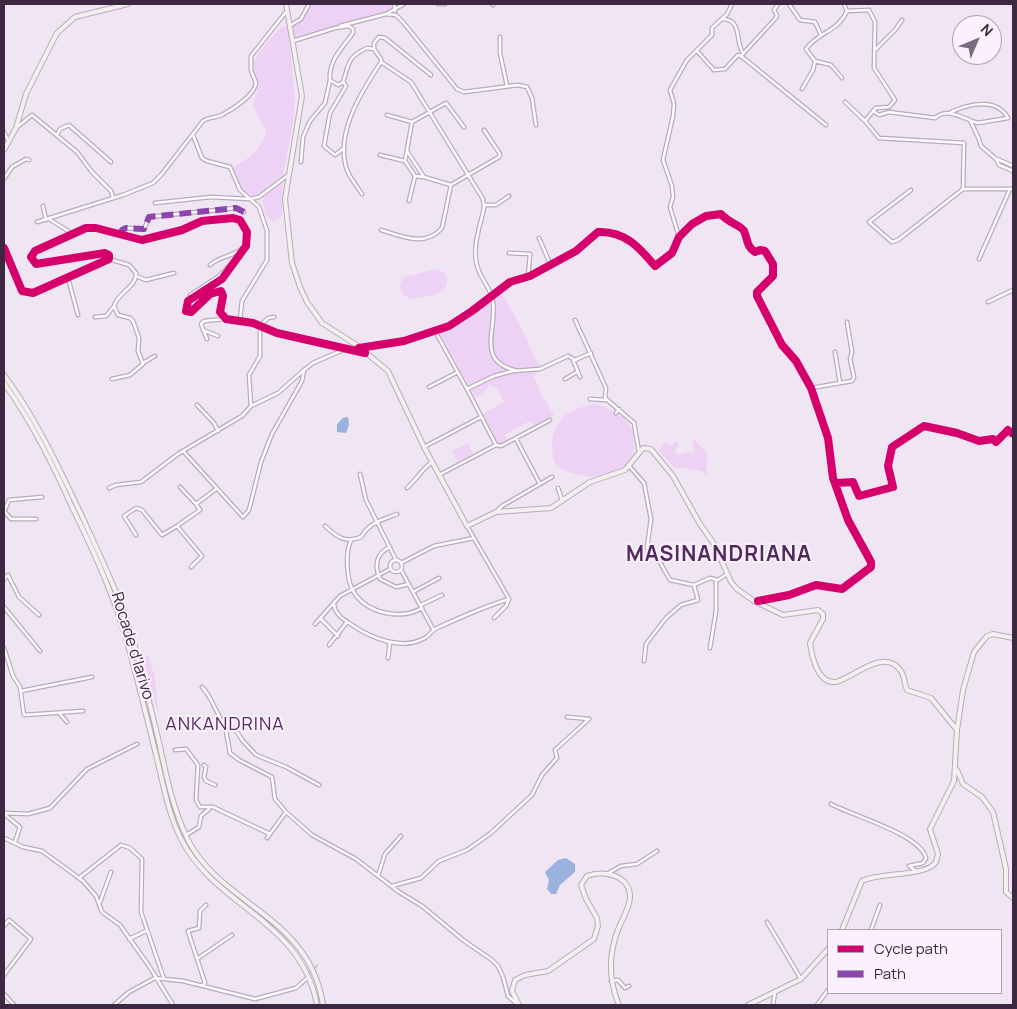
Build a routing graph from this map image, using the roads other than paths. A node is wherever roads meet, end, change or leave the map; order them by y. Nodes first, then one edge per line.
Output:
1 (128, 4) edge
2 (286, 4) edge
3 (309, 4) edge
4 (394, 4) edge
5 (404, 4) edge
6 (438, 4) edge
7 (445, 4) edge
8 (732, 4) edge
9 (778, 4) edge
10 (789, 4) edge
11 (844, 4) edge
12 (847, 10) junction
13 (395, 11) junction
14 (286, 12) junction
15 (386, 14) junction
16 (720, 19) junction
17 (902, 20) dead end
18 (291, 25) junction
19 (335, 28) junction
20 (822, 35) junction
21 (500, 37) dead end
22 (293, 41) junction
23 (374, 49) junction
24 (875, 50) junction
25 (697, 51) junction
26 (742, 54) junction
27 (815, 61) junction
28 (381, 62) junction
29 (431, 75) dead end
30 (842, 78) dead end
31 (330, 80) junction
32 (343, 82) junction
33 (506, 86) junction
34 (802, 89) dead end
35 (845, 102) dead end
36 (872, 111) junction
37 (430, 112) junction
38 (949, 113) junction
39 (387, 114) dead end
40 (970, 120) junction
41 (865, 121) junction
42 (412, 122) junction
43 (536, 125) dead end
44 (826, 125) dead end
45 (464, 127) dead end
46 (16, 128) junction
47 (484, 130) dead end
48 (4, 132) edge
49 (57, 135) junction
50 (193, 135) junction
51 (8, 140) junction
52 (344, 148) junction
53 (4, 150) edge
54 (407, 151) junction
55 (380, 155) dead end
56 (996, 159) junction
57 (30, 160) dead end
58 (405, 161) junction
59 (110, 162) dead end
60 (301, 162) dead end
61 (1013, 166) edge
62 (1013, 171) edge
63 (469, 175) junction
64 (287, 176) junction
65 (415, 176) junction
66 (424, 177) junction
67 (4, 179) edge
68 (451, 185) junction
69 (963, 189) junction
70 (1012, 189) edge
71 (911, 190) dead end
72 (362, 194) dead end
73 (509, 196) dead end
74 (113, 198) junction
75 (250, 199) junction
76 (409, 201) dead end
77 (155, 203) dead end
78 (484, 205) junction
79 (43, 206) dead end
80 (244, 212) dead end
81 (48, 220) junction
82 (37, 222) dead end
83 (381, 230) dead end
84 (72, 234) junction
85 (122, 236) junction
86 (679, 237) junction
87 (539, 238) dead end
88 (246, 246) junction
89 (4, 248) edge
90 (509, 253) dead end
91 (109, 259) junction
92 (979, 259) dead end
93 (237, 260) junction
94 (210, 265) dead end
95 (551, 266) junction
96 (174, 273) dead end
97 (136, 276) junction
98 (528, 277) junction
99 (68, 278) junction
100 (1013, 290) edge
101 (190, 295) dead end
102 (492, 295) junction
103 (988, 302) dead end
104 (114, 306) junction
105 (78, 315) dead end
106 (95, 316) dead end
107 (274, 317) dead end
108 (226, 319) junction
109 (240, 320) junction
110 (575, 320) dead end
111 (847, 322) dead end
112 (260, 326) junction
113 (202, 330) junction
114 (435, 331) junction
115 (218, 336) dead end
116 (206, 339) dead end
117 (355, 349) junction
118 (343, 350) junction
119 (835, 352) dead end
120 (591, 353) junction
121 (155, 356) dead end
122 (572, 359) junction
123 (142, 363) junction
124 (304, 370) junction
125 (518, 371) junction
126 (458, 372) junction
127 (577, 372) junction
128 (4, 375) edge
129 (580, 377) dead end
130 (112, 379) dead end
131 (564, 379) dead end
132 (840, 382) junction
133 (4, 383) edge
134 (429, 387) dead end
135 (811, 388) junction
136 (467, 389) junction
137 (590, 399) dead end
138 (606, 400) junction
139 (197, 405) dead end
140 (252, 406) junction
141 (619, 409) junction
142 (616, 413) dead end
143 (481, 417) junction
144 (550, 420) dead end
145 (218, 431) junction
146 (516, 439) junction
147 (496, 445) junction
148 (424, 447) junction
149 (184, 452) junction
150 (639, 454) junction
151 (432, 462) junction
152 (630, 467) junction
153 (360, 474) dead end
154 (439, 475) junction
155 (552, 477) dead end
156 (540, 484) junction
157 (180, 487) dead end
158 (109, 488) dead end
159 (407, 488) dead end
160 (558, 488) dead end
161 (216, 489) junction
162 (42, 497) dead end
163 (563, 501) junction
164 (196, 504) junction
165 (4, 512) edge
166 (496, 512) junction
167 (397, 514) dead end
168 (36, 519) dead end
169 (377, 521) junction
170 (177, 526) junction
171 (325, 526) dead end
172 (467, 526) junction
173 (136, 536) dead end
174 (474, 538) junction
175 (351, 540) junction
176 (390, 547) junction
177 (396, 560) junction
178 (401, 562) junction
179 (191, 567) dead end
180 (390, 569) junction
181 (401, 570) junction
182 (727, 574) junction
183 (378, 576) junction
184 (439, 578) dead end
185 (4, 579) edge
186 (716, 580) junction
187 (409, 584) junction
188 (694, 586) junction
189 (352, 589) junction
190 (414, 592) junction
191 (442, 595) dead end
192 (508, 599) junction
193 (758, 601) junction
194 (334, 602) junction
195 (422, 606) junction
196 (4, 607) edge
197 (39, 615) dead end
198 (320, 618) junction
199 (494, 618) dead end
200 (347, 622) junction
201 (314, 624) dead end
202 (433, 629) junction
203 (338, 636) junction
204 (1013, 638) edge
205 (390, 642) junction
206 (329, 645) dead end
207 (4, 648) edge
208 (710, 648) dead end
209 (40, 651) dead end
210 (388, 658) dead end
211 (644, 662) dead end
212 (92, 677) dead end
213 (202, 687) dead end
214 (21, 691) junction
215 (83, 711) dead end
216 (59, 713) junction
217 (567, 717) dead end
218 (67, 722) dead end
219 (225, 725) junction
220 (957, 730) junction
221 (137, 744) dead end
222 (175, 750) dead end
223 (204, 765) dead end
224 (956, 768) junction
225 (215, 785) dead end
226 (319, 785) dead end
227 (831, 804) dead end
228 (210, 808) junction
229 (286, 812) junction
230 (4, 814) edge
231 (270, 834) junction
232 (186, 835) junction
233 (401, 836) dead end
234 (4, 838) edge
235 (267, 838) dead end
236 (15, 842) junction
237 (657, 851) dead end
238 (111, 872) dead end
239 (917, 872) junction
240 (607, 874) junction
241 (378, 876) junction
242 (79, 878) junction
243 (392, 886) junction
244 (1013, 898) edge
245 (100, 902) junction
246 (206, 905) dead end
247 (880, 905) dead end
248 (767, 922) dead end
249 (4, 926) edge
250 (842, 929) edge
251 (871, 929) edge
252 (146, 931) junction
253 (232, 935) dead end
254 (129, 939) junction
255 (827, 950) edge
256 (197, 959) junction
257 (4, 975) edge
258 (156, 978) junction
259 (164, 979) junction
260 (801, 979) junction
261 (306, 980) tunnel mouth
262 (611, 981) junction
263 (202, 986) junction
264 (629, 986) dead end
265 (827, 991) edge
266 (775, 992) junction
267 (4, 994) edge
268 (518, 1004) edge
269 (14, 1005) edge
270 (114, 1005) edge
271 (173, 1005) edge
272 (317, 1005) edge
273 (323, 1005) edge
274 (619, 1005) edge
275 (748, 1005) edge
276 (773, 1005) edge
277 (817, 1005) edge

1 - 46 street
2 - 14 street
3 - 18 street
4 - 13 street
5 - 13 street
6 - 7 street
8 - 16 street
9 - 26 street
10 - 20 street
11 - 12 street
12 - 20 street
12 - 24 street
13 - 15 street
14 - 18 street
14 - 50 street
15 - 19 street
15 - 33 street
16 - 25 street
16 - 26 street
17 - 24 street
18 - 22 street
19 - 22 street
19 - 31 street
20 - 27 street
21 - 33 street
22 - 64 street
23 - 28 street
23 - 29 street
23 - 32 street
24 - 36 street
25 - 26 street
25 - 86 street
26 - 44 street
27 - 30 street
27 - 34 street
28 - 37 street
28 - 52 street
31 - 32 street
31 - 60 street
32 - 52 street
33 - 43 street
35 - 41 street
36 - 38 street
36 - 41 street
37 - 42 street
37 - 45 street
37 - 63 street
38 - 40 street
38 - 40 street
39 - 42 street
40 - 56 street
41 - 69 street
42 - 54 street
46 - 49 street
46 - 51 street
47 - 63 street
48 - 51 street
49 - 59 street
49 - 74 street
50 - 74 street
50 - 75 street
51 - 53 street
52 - 72 street
54 - 58 street
54 - 66 street
55 - 58 street
56 - 61 street
56 - 62 street
57 - 67 street
58 - 65 street
63 - 68 street
63 - 78 street
64 - 75 street
64 - 117 street
65 - 66 street
65 - 76 street
66 - 68 street
68 - 83 street
69 - 70 street
69 - 71 street
70 - 92 street
73 - 78 street
74 - 81 street
75 - 77 street
75 - 109 street
78 - 102 street
79 - 81 street
80 - 85 street
81 - 82 street
81 - 84 street
84 - 85 street
84 - 91 street
85 - 88 street
86 - 95 street
86 - 135 street
87 - 95 street
88 - 93 street
88 - 94 street
89 - 99 street
90 - 98 street
91 - 97 street
91 - 99 street
93 - 101 street
93 - 108 street
95 - 98 street
96 - 97 street
97 - 104 street
98 - 102 street
99 - 105 street
100 - 103 street
102 - 114 street
102 - 125 street
104 - 106 street
104 - 123 street
107 - 112 street
108 - 109 street
108 - 113 street
109 - 112 street
110 - 120 street
111 - 132 street
112 - 118 street
112 - 140 street
113 - 115 street
113 - 116 street
114 - 117 street
114 - 126 street
117 - 118 street
117 - 148 street
118 - 124 street
119 - 132 street
120 - 122 street
120 - 138 street
121 - 123 street
122 - 125 street
122 - 127 street
123 - 130 street
124 - 140 street
124 - 161 street
125 - 136 street
126 - 134 street
126 - 136 street
127 - 129 street
127 - 131 street
128 - 232 street, Rocade d'Iarivo
132 - 135 street
133 - 272 street, Rocade d'Iarivo
135 - 193 street
136 - 143 street
137 - 138 street
138 - 141 street
139 - 145 street
140 - 145 street
141 - 142 street
141 - 150 street
143 - 147 street
143 - 148 street
144 - 146 street
145 - 149 street
146 - 147 street
146 - 156 street
147 - 154 street
148 - 151 street
149 - 158 street
149 - 161 street
150 - 152 street
150 - 182 street
151 - 154 street
151 - 159 street
152 - 163 street
152 - 188 street
153 - 169 street
154 - 172 street
155 - 156 street
156 - 166 street
157 - 164 street
160 - 163 street
161 - 164 street
162 - 165 street
163 - 166 street
164 - 170 street
165 - 168 street
166 - 172 street
167 - 169 street
169 - 175 street
169 - 176 street
170 - 173 street
170 - 179 street
171 - 175 street
172 - 174 street
174 - 178 street
174 - 192 street
175 - 189 street
176 - 177 street
176 - 183 street
177 - 178 street
177 - 180 street
178 - 181 street
180 - 181 street
180 - 183 street
181 - 187 street
182 - 186 street
182 - 193 street
183 - 187 street
183 - 189 street
184 - 190 street
185 - 197 street
186 - 188 street
186 - 208 street
187 - 190 street
188 - 211 street
189 - 194 street
189 - 195 street
190 - 195 street
191 - 195 street
192 - 199 street
192 - 202 street
193 - 220 street
194 - 198 street
194 - 200 street
195 - 202 street
196 - 209 street
198 - 201 street
198 - 203 street
200 - 203 street
200 - 205 street
202 - 205 street
203 - 206 street
204 - 220 street
205 - 210 street
207 - 214 street
212 - 214 street
213 - 219 street
214 - 216 street
215 - 216 street
216 - 218 street
217 - 243 street
219 - 226 street
219 - 229 street
220 - 224 street
221 - 230 street
222 - 228 street
223 - 225 street
224 - 239 street
224 - 244 street
227 - 239 street
228 - 231 street
228 - 232 street
229 - 231 street
229 - 241 street
230 - 236 street
231 - 235 street
232 - 273 street, Rocade d'Iarivo
233 - 241 street
234 - 236 street
236 - 242 street
237 - 240 street
238 - 245 street
239 - 250 street
240 - 262 street
240 - 268 street
241 - 243 street
242 - 245 street
242 - 252 street
243 - 268 street
245 - 254 street
246 - 256 street
247 - 251 street
248 - 260 street
249 - 257 street
252 - 254 street
252 - 259 street
253 - 256 street
254 - 258 street
255 - 260 street
256 - 263 street
258 - 259 street
258 - 270 street
258 - 271 street
259 - 263 street
260 - 266 street
261 - 263 street
262 - 264 street
262 - 274 street
265 - 277 street
266 - 275 street
266 - 276 street
267 - 269 street

